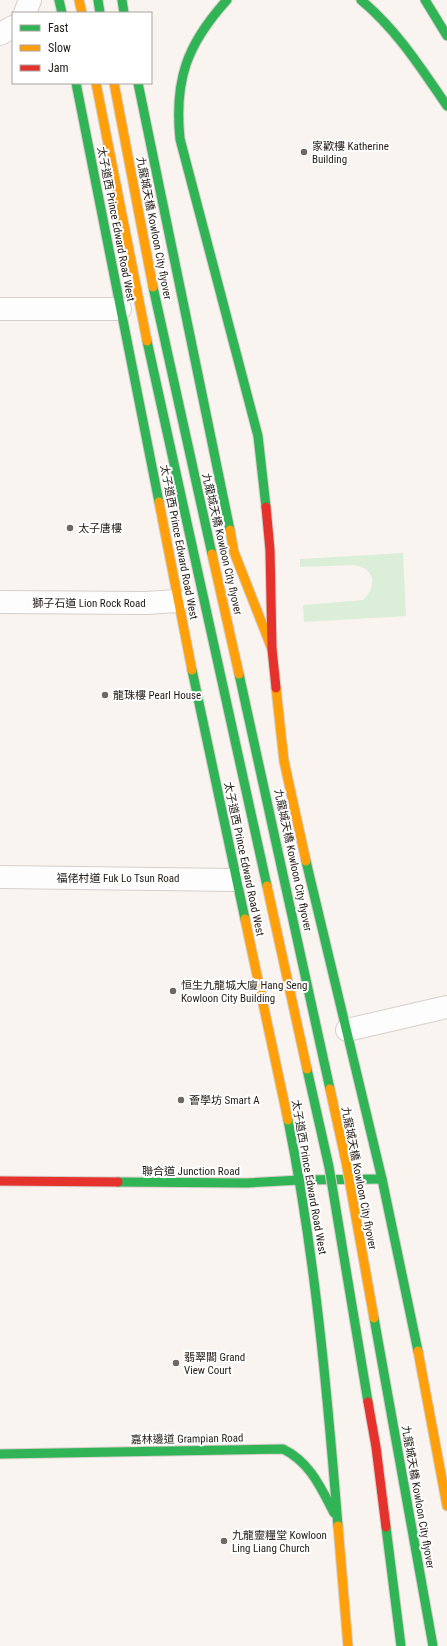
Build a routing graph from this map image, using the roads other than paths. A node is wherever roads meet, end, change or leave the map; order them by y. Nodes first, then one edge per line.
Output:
1 (30, 0) edge
2 (59, 0) edge
3 (79, 0) edge
4 (98, 0) edge
5 (122, 0) edge
6 (227, 0) edge
7 (361, 0) edge
8 (425, 0) edge
9 (25, 12) edge
10 (62, 12) edge
11 (82, 12) edge
12 (100, 12) edge
13 (124, 12) edge
14 (12, 28) edge
15 (0, 34) edge
16 (447, 36) edge
17 (76, 84) edge
18 (96, 84) edge
19 (114, 84) edge
20 (138, 84) edge
21 (447, 106) edge
22 (0, 309) edge
23 (120, 309) junction
24 (178, 601) junction
25 (0, 602) edge
26 (272, 649) junction
27 (0, 877) edge
28 (236, 880) junction
29 (447, 1007) edge
30 (347, 1030) junction
31 (382, 1179) junction
32 (300, 1180) junction
33 (0, 1182) edge
34 (0, 1454) edge
35 (447, 1506) edge
36 (337, 1520) junction
37 (348, 1646) edge
38 (402, 1646) edge
39 (433, 1646) edge

1 - 9 street
2 - 10 main road
3 - 11 main road
4 - 12 main road
5 - 13 main road
6 - 26 main road
7 - 21 main road
8 - 16 main road
14 - 15 street
17 - 23 main road, 太子道西 Prince Edward Road West
18 - 38 main road, bridge
19 - 39 main road, 九龍城天橋 Kowloon City flyover, bridge
20 - 26 main road
22 - 23 street
23 - 24 main road, 太子道西 Prince Edward Road West
24 - 25 street, 獅子石道 Lion Rock Road
24 - 28 main road, 太子道西 Prince Edward Road West
26 - 30 main road
27 - 28 street, 福佬村道 Fuk Lo Tsun Road
28 - 32 main road, 太子道西 Prince Edward Road West
29 - 30 street
30 - 31 main road
31 - 32 main road, 聯合道 Junction Road
31 - 35 main road
32 - 33 main road, 聯合道 Junction Road
32 - 36 main road, 太子道西 Prince Edward Road West
34 - 36 main road, 嘉林邊道 Grampian Road
36 - 37 main road, 太子道西 Prince Edward Road West

